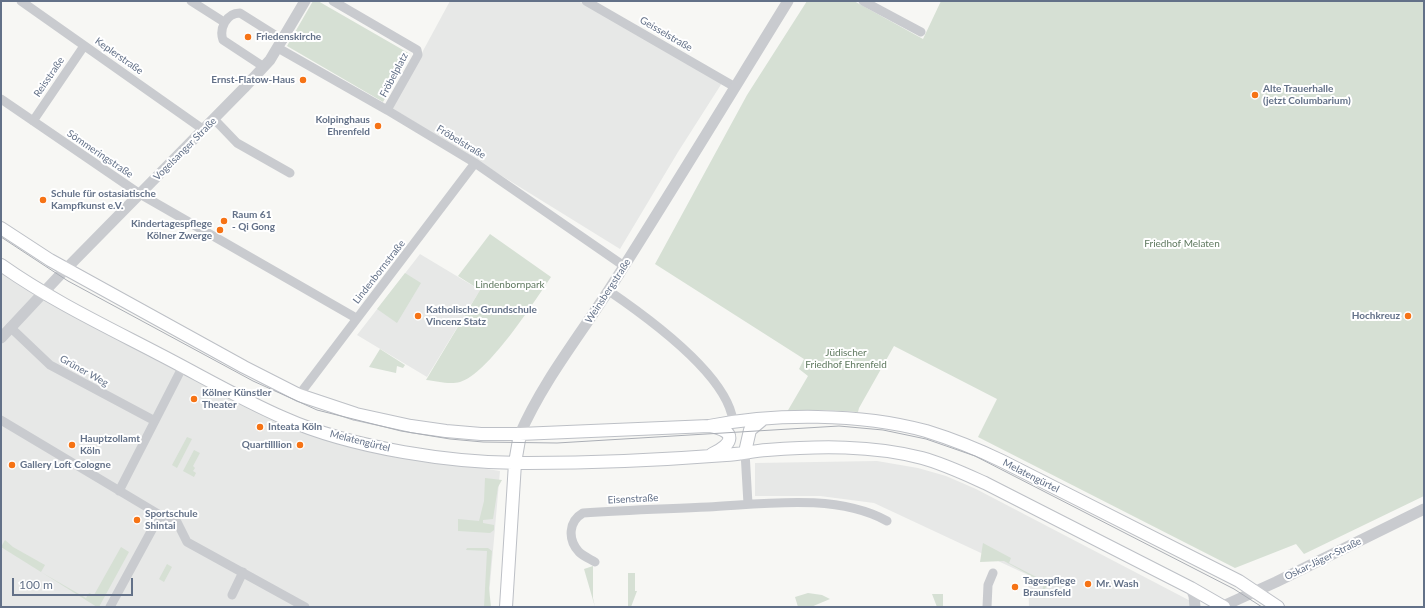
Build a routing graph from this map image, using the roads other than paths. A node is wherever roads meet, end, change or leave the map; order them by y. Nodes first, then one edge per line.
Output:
1 (21, 1) edge
2 (191, 1) edge
3 (305, 1) edge
4 (333, 1) edge
5 (586, 1) edge
6 (788, 1) edge
7 (863, 1) edge
8 (224, 22) junction
9 (921, 32) dead end
10 (280, 44) junction
11 (84, 46) junction
12 (264, 67) junction
13 (735, 87) junction
14 (1, 99) edge
15 (387, 110) junction
16 (214, 119) junction
17 (33, 121) junction
18 (204, 130) junction
19 (475, 163) junction
20 (290, 173) dead end
21 (140, 194) junction
22 (1, 228) edge
23 (1, 265) edge
24 (624, 266) junction
25 (67, 269) junction
26 (609, 291) junction
27 (43, 292) junction
28 (356, 318) junction
29 (10, 327) junction
30 (1, 338) edge
31 (183, 366) junction
32 (299, 395) junction
33 (1, 420) edge
34 (762, 420) junction
35 (155, 421) junction
36 (733, 421) junction
37 (709, 426) junction
38 (520, 434) junction
39 (745, 452) junction
40 (709, 456) junction
41 (515, 463) junction
42 (118, 491) junction
43 (748, 504) junction
44 (1424, 509) edge
45 (160, 515) junction
46 (887, 521) dead end
47 (595, 562) dead end
48 (243, 572) junction
49 (993, 573) dead end
50 (1191, 588) junction
51 (1255, 591) junction
52 (232, 595) dead end
53 (110, 607) edge
54 (305, 607) edge
55 (506, 607) edge
56 (987, 607) edge
57 (1195, 607) edge
58 (1222, 607) edge
59 (1278, 607) edge

1 - 11 street, Keplerstraße
2 - 8 street
3 - 10 street, Vogelsanger Straße
4 - 15 street, Fröbelplatz
5 - 13 street, Geisselstraße
6 - 13 street, Weinsbergstraße
7 - 9 street
8 - 10 street, Fröbelstraße
8 - 12 street
10 - 12 street, Vogelsanger Straße
10 - 15 street, Fröbelstraße
11 - 17 street, Reisstraße
11 - 18 street, Keplerstraße
12 - 16 street, Vogelsanger Straße
13 - 24 street, Weinsbergstraße
14 - 17 street, Sömmeringstraße
15 - 19 street, Fröbelstraße
16 - 18 street, Vogelsanger Straße
16 - 20 street
17 - 21 street, Sömmeringstraße
18 - 21 street, Vogelsanger Straße
19 - 24 street, Fröbelstraße
19 - 28 street, Lindenbornstraße
21 - 25 street, Vogelsanger Straße
21 - 28 street, Sömmeringstraße
22 - 25 main road, Melatengürtel
23 - 27 main road, Melatengürtel
24 - 26 street, Weinsbergstraße
25 - 27 street, Vogelsanger Straße
25 - 32 main road, Melatengürtel
26 - 36 street
26 - 38 street, Weinsbergstraße
27 - 29 street, Vogelsanger Straße
27 - 31 main road, Melatengürtel
28 - 32 street, Lindenbornstraße
29 - 30 street, Vogelsanger Straße
29 - 35 street, Grüner Weg
31 - 35 street
31 - 41 main road, Melatengürtel
32 - 38 main road, Melatengürtel
33 - 42 street
34 - 36 main road, Melatengürtel
34 - 39 main road
34 - 51 main road, Melatengürtel
35 - 42 street
36 - 37 main road, Melatengürtel
37 - 38 main road, Melatengürtel
37 - 40 main road, Melatengürtel
38 - 41 main road, Weinsbergstraße
39 - 40 main road, Melatengürtel
39 - 43 street
39 - 50 main road, Melatengürtel
40 - 41 main road, Melatengürtel
41 - 55 main road, Weinsbergstraße
42 - 45 street
43 - 46 street, Eisenstraße
43 - 47 street, Eisenstraße
44 - 51 street, Oskar-Jäger-Straße
45 - 48 street
45 - 53 street
48 - 52 street
48 - 54 street
49 - 56 street
50 - 57 street
50 - 58 main road, Melatengürtel
51 - 58 street, Oskar-Jäger-Straße
51 - 59 main road, Melatengürtel

